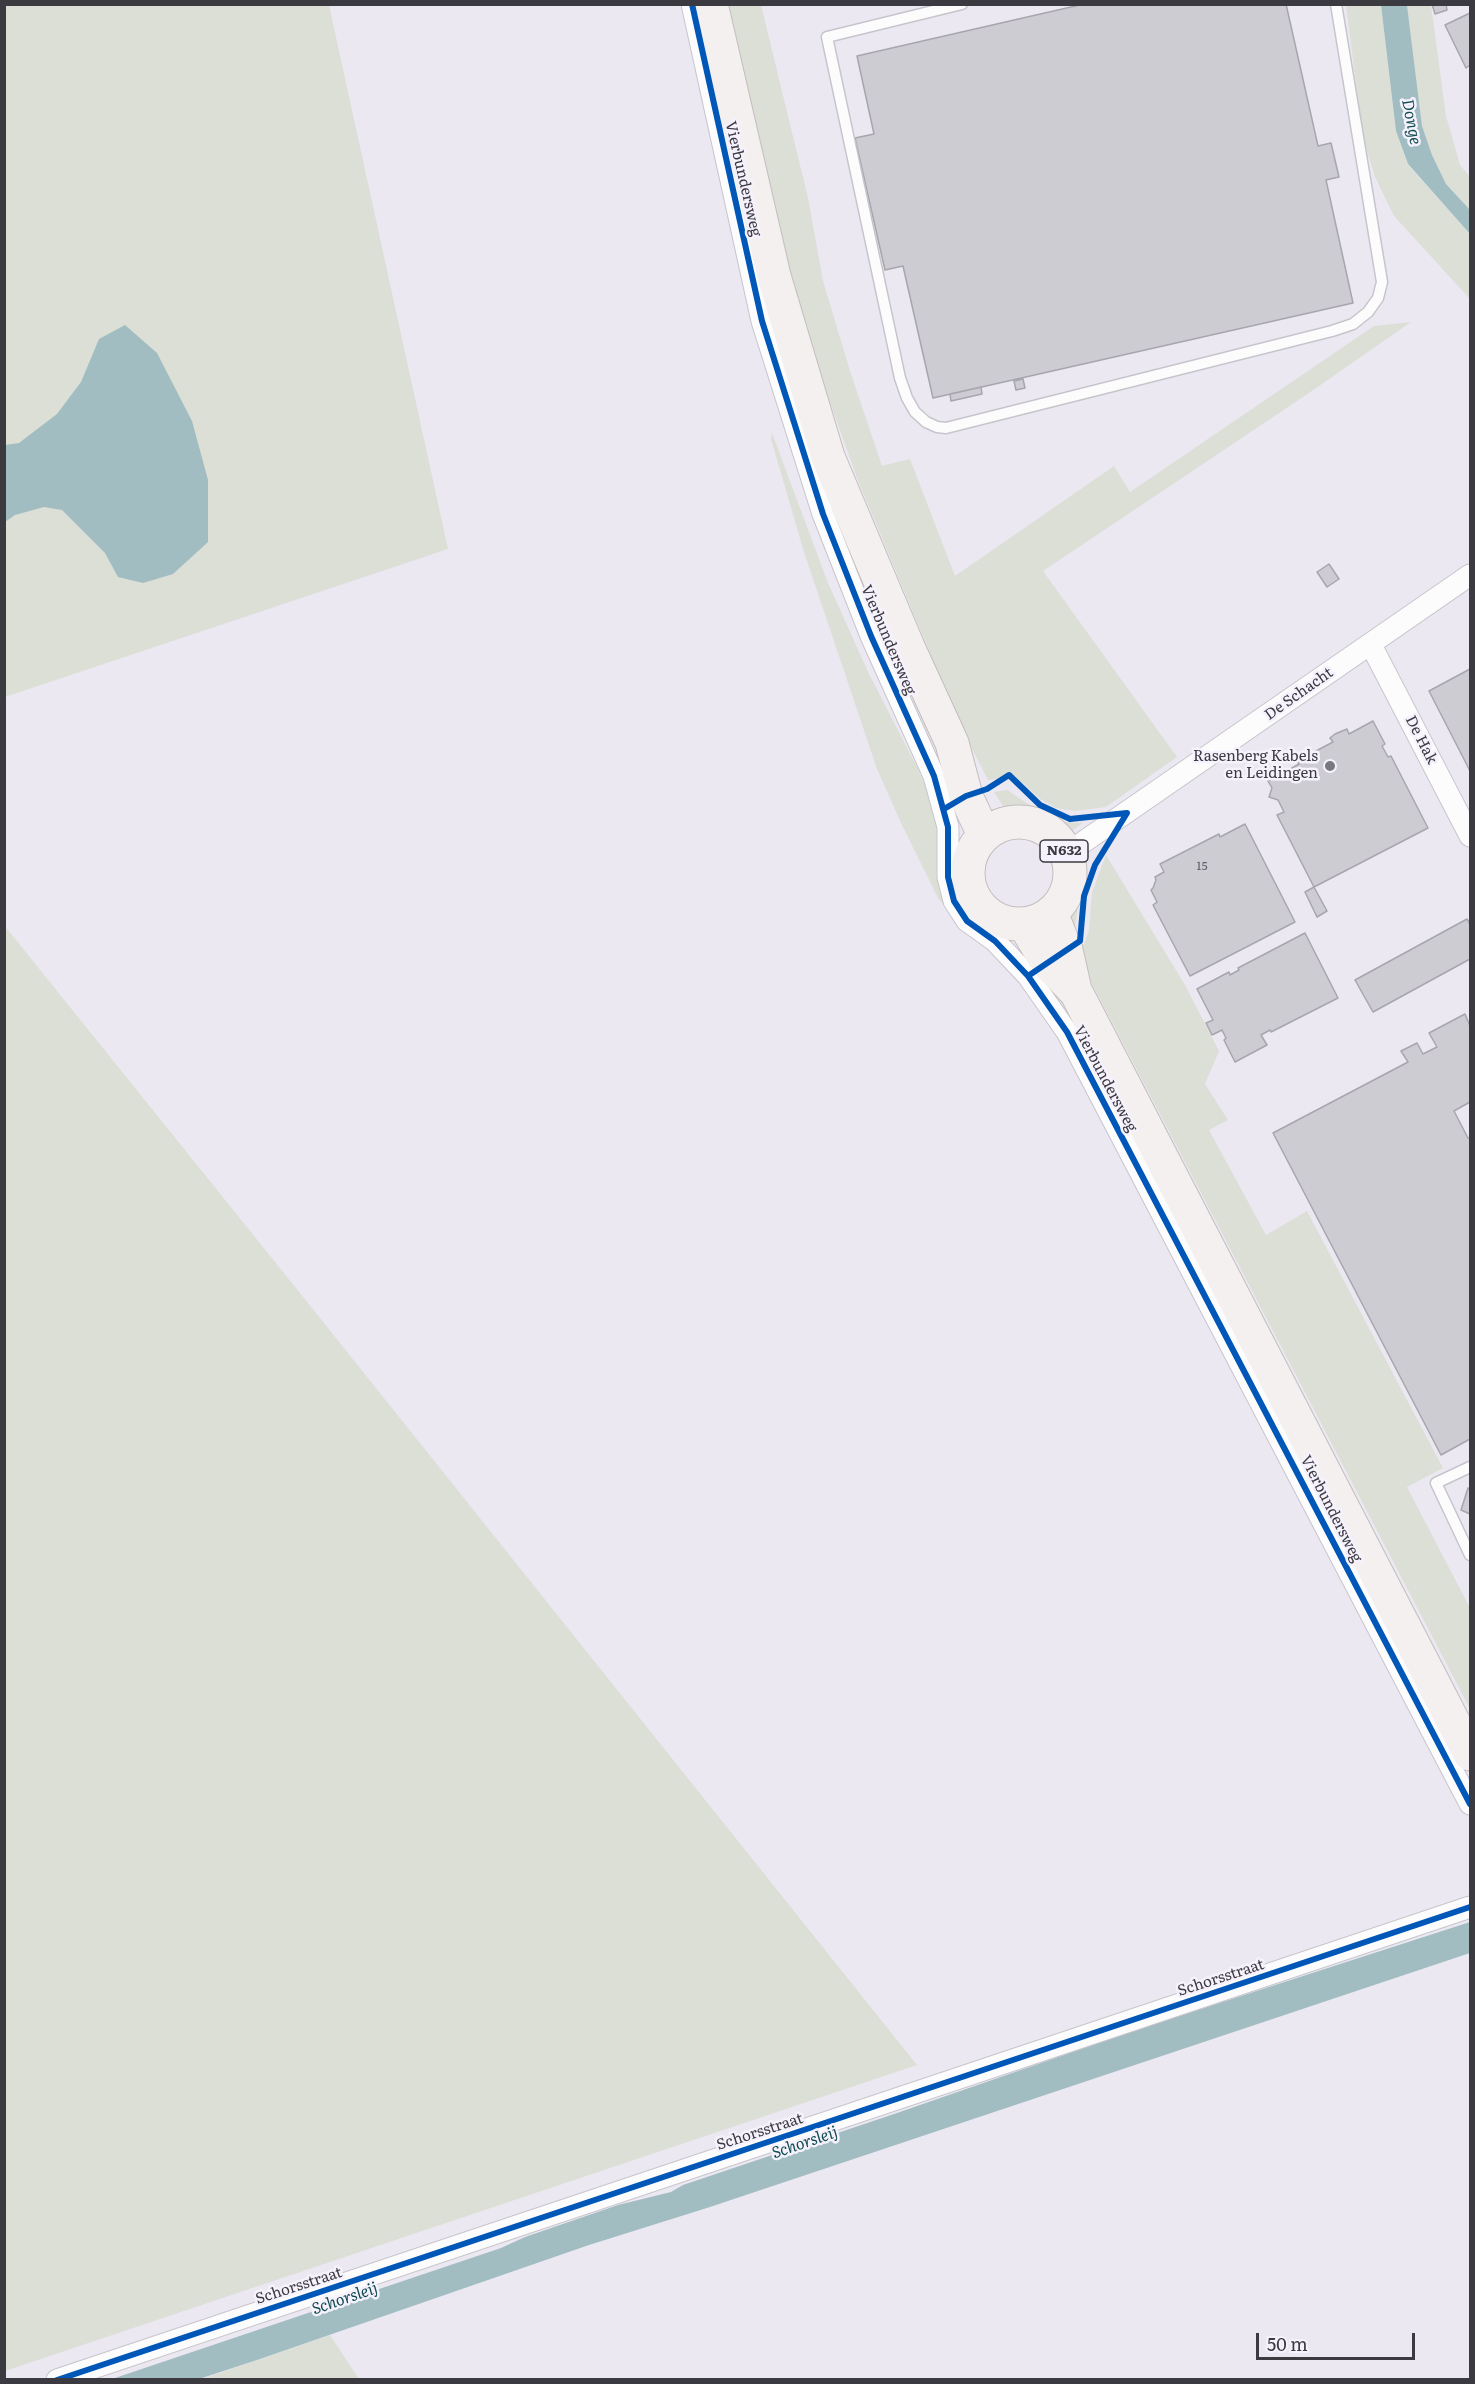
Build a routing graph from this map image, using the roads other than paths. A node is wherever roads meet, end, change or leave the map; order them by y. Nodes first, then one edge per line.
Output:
1 (692, 4) edge
2 (711, 4) edge
3 (962, 4) edge
4 (1336, 4) edge
5 (713, 57) junction
6 (1470, 575) edge
7 (1371, 645) junction
8 (996, 829) junction
9 (1470, 836) edge
10 (1066, 854) junction
11 (1038, 918) junction
12 (1257, 1367) junction
13 (1470, 1467) edge
14 (1470, 1555) edge
15 (1470, 1754) edge
16 (1470, 1804) edge
17 (1470, 1907) edge
18 (57, 2379) edge

1 - 5 street, Vierbundersweg
2 - 5 main road, Vierbundersweg
3 - 4 lane
5 - 8 main road, Vierbundersweg
5 - 12 street, Vierbundersweg
6 - 7 street, De Schacht
7 - 9 street, De Hak
7 - 10 street, De Schacht
8 - 10 main road, N632
8 - 11 main road
10 - 11 main road, N632
11 - 12 main road, Vierbundersweg
12 - 15 main road, Vierbundersweg
12 - 16 street, Vierbundersweg
13 - 14 lane
17 - 18 street, Schorsstraat

